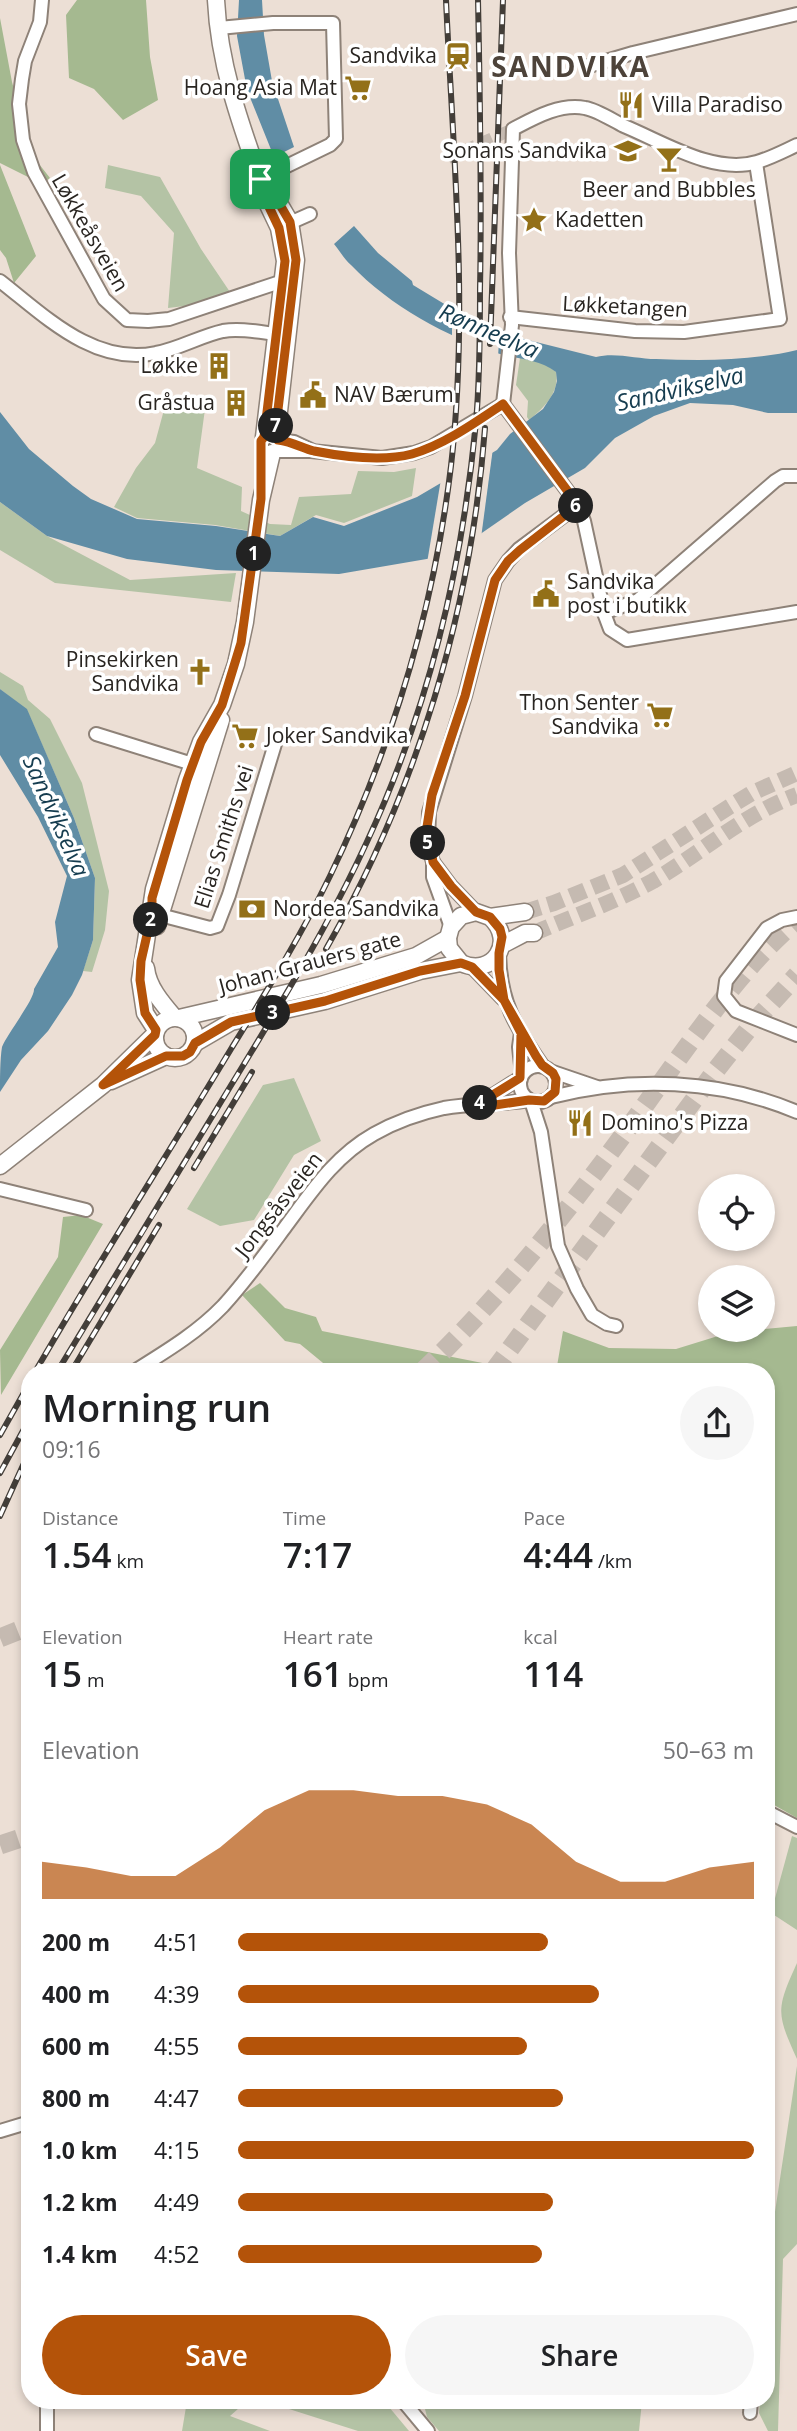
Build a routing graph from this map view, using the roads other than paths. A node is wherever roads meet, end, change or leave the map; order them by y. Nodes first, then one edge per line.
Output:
1 (42, 0) edge
2 (216, 0) edge
3 (797, 14) edge
4 (226, 27) junction
5 (589, 66) dead end
6 (797, 145) edge
7 (756, 163) junction
8 (260, 179) junction
9 (310, 214) dead end
10 (285, 225) junction
11 (0, 281) edge
12 (283, 283) junction
13 (285, 309) junction
14 (511, 321) junction
15 (276, 334) junction
16 (503, 404) junction
17 (272, 445) junction
18 (793, 475) edge
19 (578, 505) junction
20 (797, 612) edge
21 (604, 613) junction
22 (96, 734) dead end
23 (275, 744) dead end
24 (199, 766) junction
25 (433, 862) junction
26 (525, 912) tunnel mouth
27 (483, 914) junction
28 (160, 915) junction
29 (797, 917) edge
30 (449, 933) junction
31 (534, 933) tunnel mouth
32 (500, 949) junction
33 (466, 965) junction
34 (504, 1000) junction
35 (176, 1017) junction
36 (155, 1032) junction
37 (521, 1033) junction
38 (797, 1035) edge
39 (195, 1043) junction
40 (166, 1056) junction
41 (548, 1069) junction
42 (521, 1076) junction
43 (103, 1085) junction
44 (598, 1088) junction
45 (550, 1098) junction
46 (530, 1100) junction
47 (478, 1104) junction
48 (797, 1112) edge
49 (541, 1132) junction
50 (0, 1166) edge
51 (0, 1189) edge
52 (86, 1210) dead end
53 (616, 1326) dead end
54 (147, 1363) edge
55 (775, 1816) edge
56 (797, 1827) edge
57 (21, 2125) edge
58 (0, 2131) edge
59 (47, 2409) edge
60 (410, 2409) edge
61 (47, 2431) edge
62 (428, 2431) edge

1 - 12 street, Løkkeåsveien
2 - 4 main road
3 - 5 street
4 - 8 main road
4 - 8 street
6 - 7 street
7 - 14 street, Løkketangen
7 - 14 street
8 - 10 main road
9 - 10 street
10 - 12 main road
10 - 13 main road
11 - 15 street
12 - 13 main road
13 - 15 main road
13 - 17 main road
14 - 16 street
15 - 17 main road
16 - 17 street
16 - 19 street
17 - 24 main road, Elias Smiths vei
18 - 21 street
19 - 21 street
19 - 25 street
20 - 21 street
22 - 24 street
23 - 28 street, Elias Smiths vei
24 - 28 main road, Elias Smiths vei
24 - 36 main road, Elias Smiths vei
25 - 27 street
25 - 30 street
26 - 27 main road
27 - 30 main road
27 - 32 main road
28 - 35 main road, Elias Smiths vei
29 - 38 street
30 - 33 main road
30 - 35 main road, Johan Grauers gate
31 - 32 main road
32 - 33 main road
32 - 34 street
33 - 34 street
33 - 39 main road, Johan Grauers gate
34 - 37 street
35 - 36 main road
35 - 39 main road
36 - 40 main road
36 - 43 main road
37 - 41 street
37 - 42 street
39 - 40 main road
40 - 43 main road
41 - 42 street
41 - 44 street
41 - 45 street
42 - 46 street
42 - 47 street, Jongsåsveien
43 - 50 main road
44 - 45 street
44 - 48 street
45 - 46 street
45 - 49 street
46 - 47 street, Jongsåsveien
46 - 49 street
47 - 54 street, Jongsåsveien
49 - 53 street
51 - 52 street
55 - 56 street
57 - 58 street
59 - 61 street
60 - 62 street

